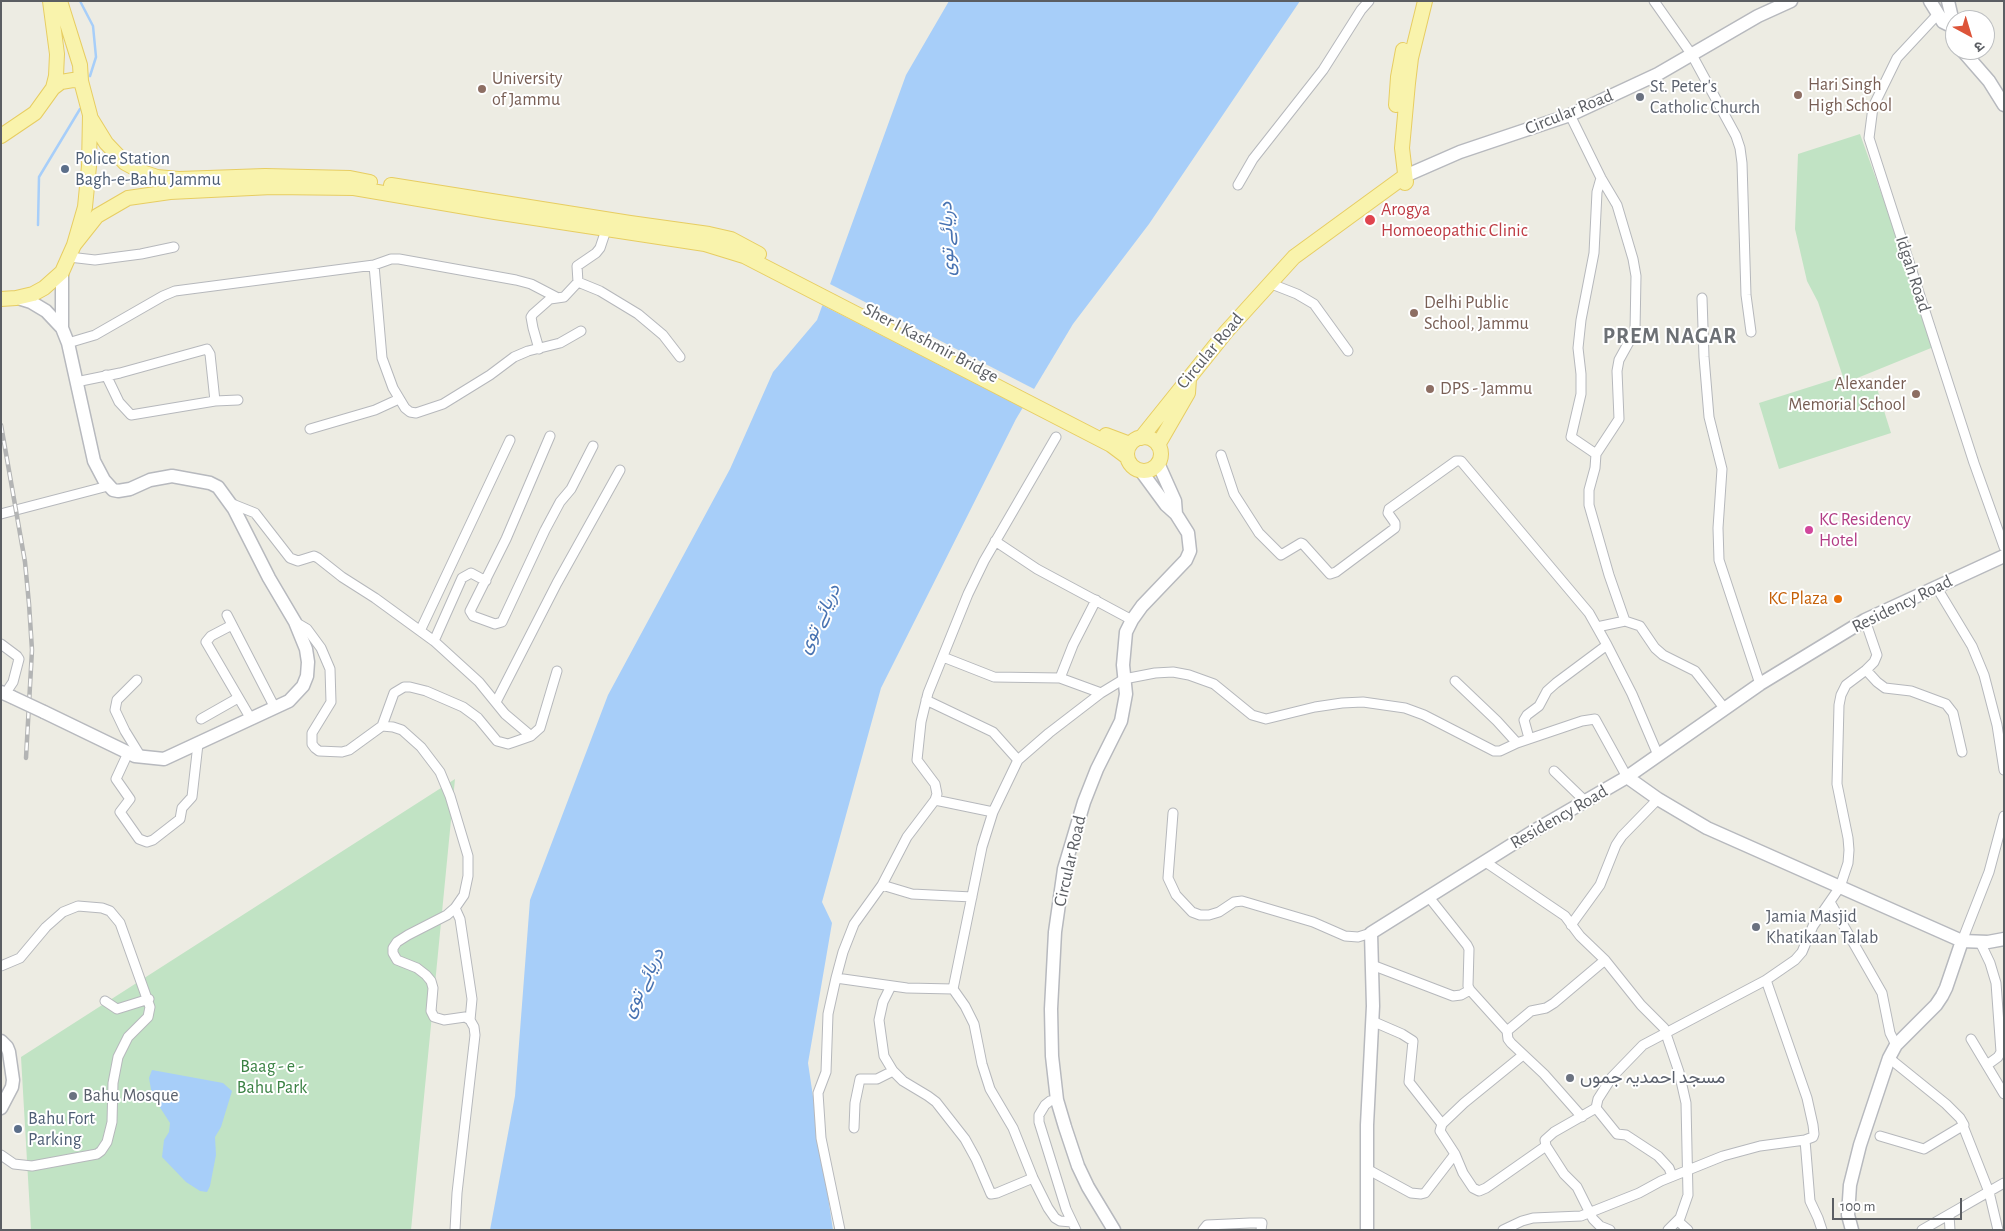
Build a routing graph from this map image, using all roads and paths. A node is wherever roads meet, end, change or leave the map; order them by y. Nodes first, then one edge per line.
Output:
1 (1369, 1) edge
2 (1416, 1) edge
3 (1425, 1) edge
4 (1654, 1) edge
5 (1791, 1) edge
6 (1930, 1) edge
7 (55, 3) edge
8 (1938, 14) junction
9 (1945, 24) edge
10 (1692, 55) junction
11 (1971, 60) edge
12 (81, 80) junction
13 (53, 88) junction
14 (2004, 105) edge
15 (1570, 115) junction
16 (90, 117) junction
17 (1, 136) edge
18 (1600, 178) junction
19 (1402, 182) junction
20 (1238, 185) dead end
21 (606, 230) junction
22 (174, 247) dead end
23 (71, 251) junction
24 (746, 252) junction
25 (374, 265) junction
26 (62, 272) junction
27 (1269, 283) junction
28 (573, 288) junction
29 (556, 297) junction
30 (18, 298) junction
31 (1702, 298) dead end
32 (1, 299) edge
33 (62, 328) junction
34 (581, 331) dead end
35 (1751, 332) dead end
36 (68, 343) junction
37 (539, 348) junction
38 (1348, 351) dead end
39 (680, 357) dead end
40 (106, 375) junction
41 (1189, 379) junction
42 (76, 382) junction
43 (399, 399) junction
44 (238, 400) dead end
45 (215, 401) junction
46 (310, 429) dead end
47 (550, 436) dead end
48 (1056, 437) dead end
49 (510, 440) dead end
50 (1158, 445) junction
51 (592, 446) dead end
52 (1133, 446) junction
53 (1596, 454) junction
54 (1221, 455) dead end
55 (1158, 464) junction
56 (620, 470) dead end
57 (1142, 471) junction
58 (108, 486) junction
59 (230, 503) junction
60 (1, 514) edge
61 (1176, 514) junction
62 (995, 541) junction
63 (2004, 547) edge
64 (2004, 556) edge
65 (486, 581) junction
66 (1937, 588) junction
67 (1096, 600) junction
68 (228, 615) dead end
69 (1132, 620) junction
70 (1864, 620) junction
71 (1625, 621) junction
72 (295, 622) junction
73 (232, 625) junction
74 (1598, 627) junction
75 (420, 630) junction
76 (434, 641) junction
77 (1, 644) edge
78 (1607, 645) junction
79 (943, 657) junction
80 (1866, 670) junction
81 (557, 671) dead end
82 (1060, 678) junction
83 (1124, 679) junction
84 (137, 680) dead end
85 (1455, 682) dead end
86 (1760, 684) junction
87 (1101, 693) junction
88 (6, 695) edge
89 (238, 698) junction
90 (926, 700) junction
91 (496, 702) junction
92 (275, 708) junction
93 (1725, 709) junction
94 (201, 719) dead end
95 (251, 720) junction
96 (382, 726) junction
97 (531, 736) junction
98 (1529, 738) junction
99 (1517, 743) junction
100 (198, 744) junction
101 (1962, 752) dead end
102 (128, 753) junction
103 (1658, 755) junction
104 (141, 757) junction
105 (1018, 760) junction
106 (2004, 770) edge
107 (1554, 771) dead end
108 (1627, 777) junction
109 (1658, 799) junction
110 (935, 800) junction
111 (1585, 801) junction
112 (993, 812) junction
113 (1173, 813) dead end
114 (2004, 816) edge
115 (1484, 861) junction
116 (882, 885) junction
117 (1840, 888) junction
118 (1428, 896) junction
119 (972, 897) junction
120 (1830, 902) junction
121 (455, 908) junction
122 (1571, 924) junction
123 (1371, 933) junction
124 (2004, 939) edge
125 (1962, 940) junction
126 (1980, 942) junction
127 (1605, 960) junction
128 (1372, 965) junction
129 (1, 966) edge
130 (836, 978) junction
131 (1766, 980) junction
132 (891, 986) junction
133 (954, 989) junction
134 (1470, 990) junction
135 (149, 999) junction
136 (105, 1001) dead end
137 (470, 1020) junction
138 (1372, 1021) junction
139 (1507, 1031) junction
140 (1666, 1032) junction
141 (1971, 1040) dead end
142 (1, 1041) edge
143 (1896, 1045) junction
144 (1523, 1055) junction
145 (1889, 1058) junction
146 (1987, 1065) junction
147 (893, 1071) junction
148 (2004, 1094) edge
149 (1057, 1100) junction
150 (1, 1108) edge
151 (1596, 1108) junction
152 (1582, 1117) junction
153 (1442, 1124) junction
154 (1963, 1126) junction
155 (854, 1128) dead end
156 (1880, 1136) dead end
157 (1805, 1140) junction
158 (1546, 1146) junction
159 (1456, 1154) junction
160 (1, 1155) edge
161 (1367, 1169) junction
162 (1687, 1170) junction
163 (1672, 1176) junction
164 (1033, 1178) junction
165 (2004, 1182) edge
166 (1989, 1192) junction
167 (1589, 1214) junction
168 (1948, 1215) junction
169 (1678, 1221) junction
170 (1074, 1226) edge
171 (455, 1230) edge
172 (840, 1230) edge
173 (1114, 1230) edge
174 (1203, 1230) edge
175 (1261, 1230) edge
176 (1366, 1230) edge
177 (1503, 1230) edge
178 (1610, 1230) edge
179 (1668, 1230) edge
180 (1688, 1230) edge
181 (1822, 1230) edge
182 (1852, 1230) edge
183 (1922, 1230) edge
184 (1950, 1230) edge
185 (1998, 1230) edge

1 - 20 street
2 - 19 main road
3 - 19 main road
4 - 10 street
5 - 10 main road, Circular Road
6 - 8 main road
7 - 12 main road
7 - 13 main road
8 - 9 main road
8 - 63 street, Idgah Road
10 - 15 main road, Circular Road
10 - 35 street
11 - 14 main road
12 - 13 main road
12 - 16 main road
13 - 17 main road
15 - 18 street
15 - 19 main road, Circular Road
16 - 23 main road
16 - 24 main road
18 - 53 street
18 - 53 street
19 - 27 main road, Circular Road
21 - 23 main road
21 - 24 main road
21 - 28 street
22 - 23 street
23 - 26 main road
24 - 52 main road, Sher I Kashmir Bridge
25 - 29 street
25 - 36 street
25 - 43 street
26 - 30 main road
26 - 33 main road
27 - 38 street
27 - 41 main road, Circular Road
28 - 29 street
28 - 39 street
29 - 37 street
30 - 32 main road
30 - 33 main road
31 - 86 street
33 - 36 main road
34 - 37 street
36 - 42 main road
37 - 43 street
40 - 42 street
40 - 45 street
40 - 45 street
41 - 50 main road
41 - 52 main road, Circular Road
42 - 58 main road
43 - 46 street
44 - 45 street
47 - 65 street
48 - 62 street
49 - 75 street
50 - 52 main road
50 - 55 main road
51 - 65 street
52 - 57 main road
53 - 71 street
54 - 74 street
55 - 57 main road
55 - 61 main road
56 - 91 street
57 - 61 main road
58 - 59 main road
58 - 60 street
59 - 72 main road
59 - 75 street
61 - 69 main road, Circular Road
62 - 67 street
62 - 79 street
64 - 66 main road, Residency Road
65 - 76 street
66 - 70 main road, Residency Road
66 - 106 street
67 - 69 street
67 - 82 street
68 - 73 street
69 - 83 main road, Circular Road
70 - 80 street
70 - 86 main road, Residency Road
71 - 74 street
71 - 93 street
72 - 92 main road
72 - 96 street
73 - 89 street
73 - 92 street
74 - 78 street
75 - 76 street
76 - 91 street
77 - 88 street
78 - 98 street
78 - 103 street
79 - 82 street
79 - 90 street
80 - 101 street
80 - 117 street
81 - 97 street
82 - 87 street
83 - 87 street
83 - 99 street
83 - 149 main road, Circular Road
84 - 104 street
85 - 99 street
86 - 93 main road, Residency Road
87 - 105 street
88 - 102 main road, bridge
89 - 94 street
89 - 95 street
90 - 105 street
90 - 110 street
91 - 97 street
92 - 95 main road
93 - 103 main road, Residency Road
95 - 100 main road
96 - 97 street
96 - 121 street
98 - 99 street
98 - 108 street
100 - 102 street
100 - 104 main road
102 - 104 main road
103 - 108 main road, Residency Road
105 - 112 street
107 - 111 street
108 - 109 main road
108 - 111 main road, Residency Road
109 - 117 main road
109 - 122 street
110 - 112 street
110 - 116 street
111 - 115 main road, Residency Road
112 - 119 street
113 - 123 street
114 - 125 street
115 - 118 main road, Residency Road
115 - 122 street
116 - 119 street
116 - 130 street
117 - 120 street
117 - 125 main road
118 - 123 main road, Residency Road
118 - 134 street
119 - 133 street
120 - 131 street
120 - 143 street
121 - 137 street
121 - 137 street
122 - 127 street
123 - 128 main road
124 - 126 main road
125 - 126 main road
125 - 143 main road
126 - 146 street
127 - 139 street
127 - 140 street
128 - 134 street
128 - 138 main road
129 - 135 street
130 - 132 street
130 - 172 street
131 - 140 street
131 - 157 street
132 - 133 street
132 - 147 street
133 - 164 street
134 - 139 street
135 - 136 street
135 - 160 street
137 - 171 street
138 - 153 street
138 - 161 main road
139 - 144 street
140 - 151 street
140 - 162 street
141 - 146 street
142 - 150 main road
143 - 145 main road
144 - 152 street
144 - 153 street
145 - 154 street
145 - 182 main road
146 - 148 street
147 - 155 street
147 - 164 street
149 - 170 street
149 - 173 main road, Circular Road
151 - 152 street
151 - 163 street
152 - 158 street
153 - 159 street
154 - 156 street
154 - 166 street
157 - 162 street
157 - 181 street
158 - 159 street
158 - 167 street
159 - 161 street
161 - 176 main road
162 - 163 street
162 - 169 street
163 - 167 street
164 - 170 street
165 - 166 street
166 - 168 street
166 - 185 street
167 - 177 street
167 - 178 street
168 - 183 street
168 - 184 street
169 - 179 street
169 - 180 street
174 - 175 street

